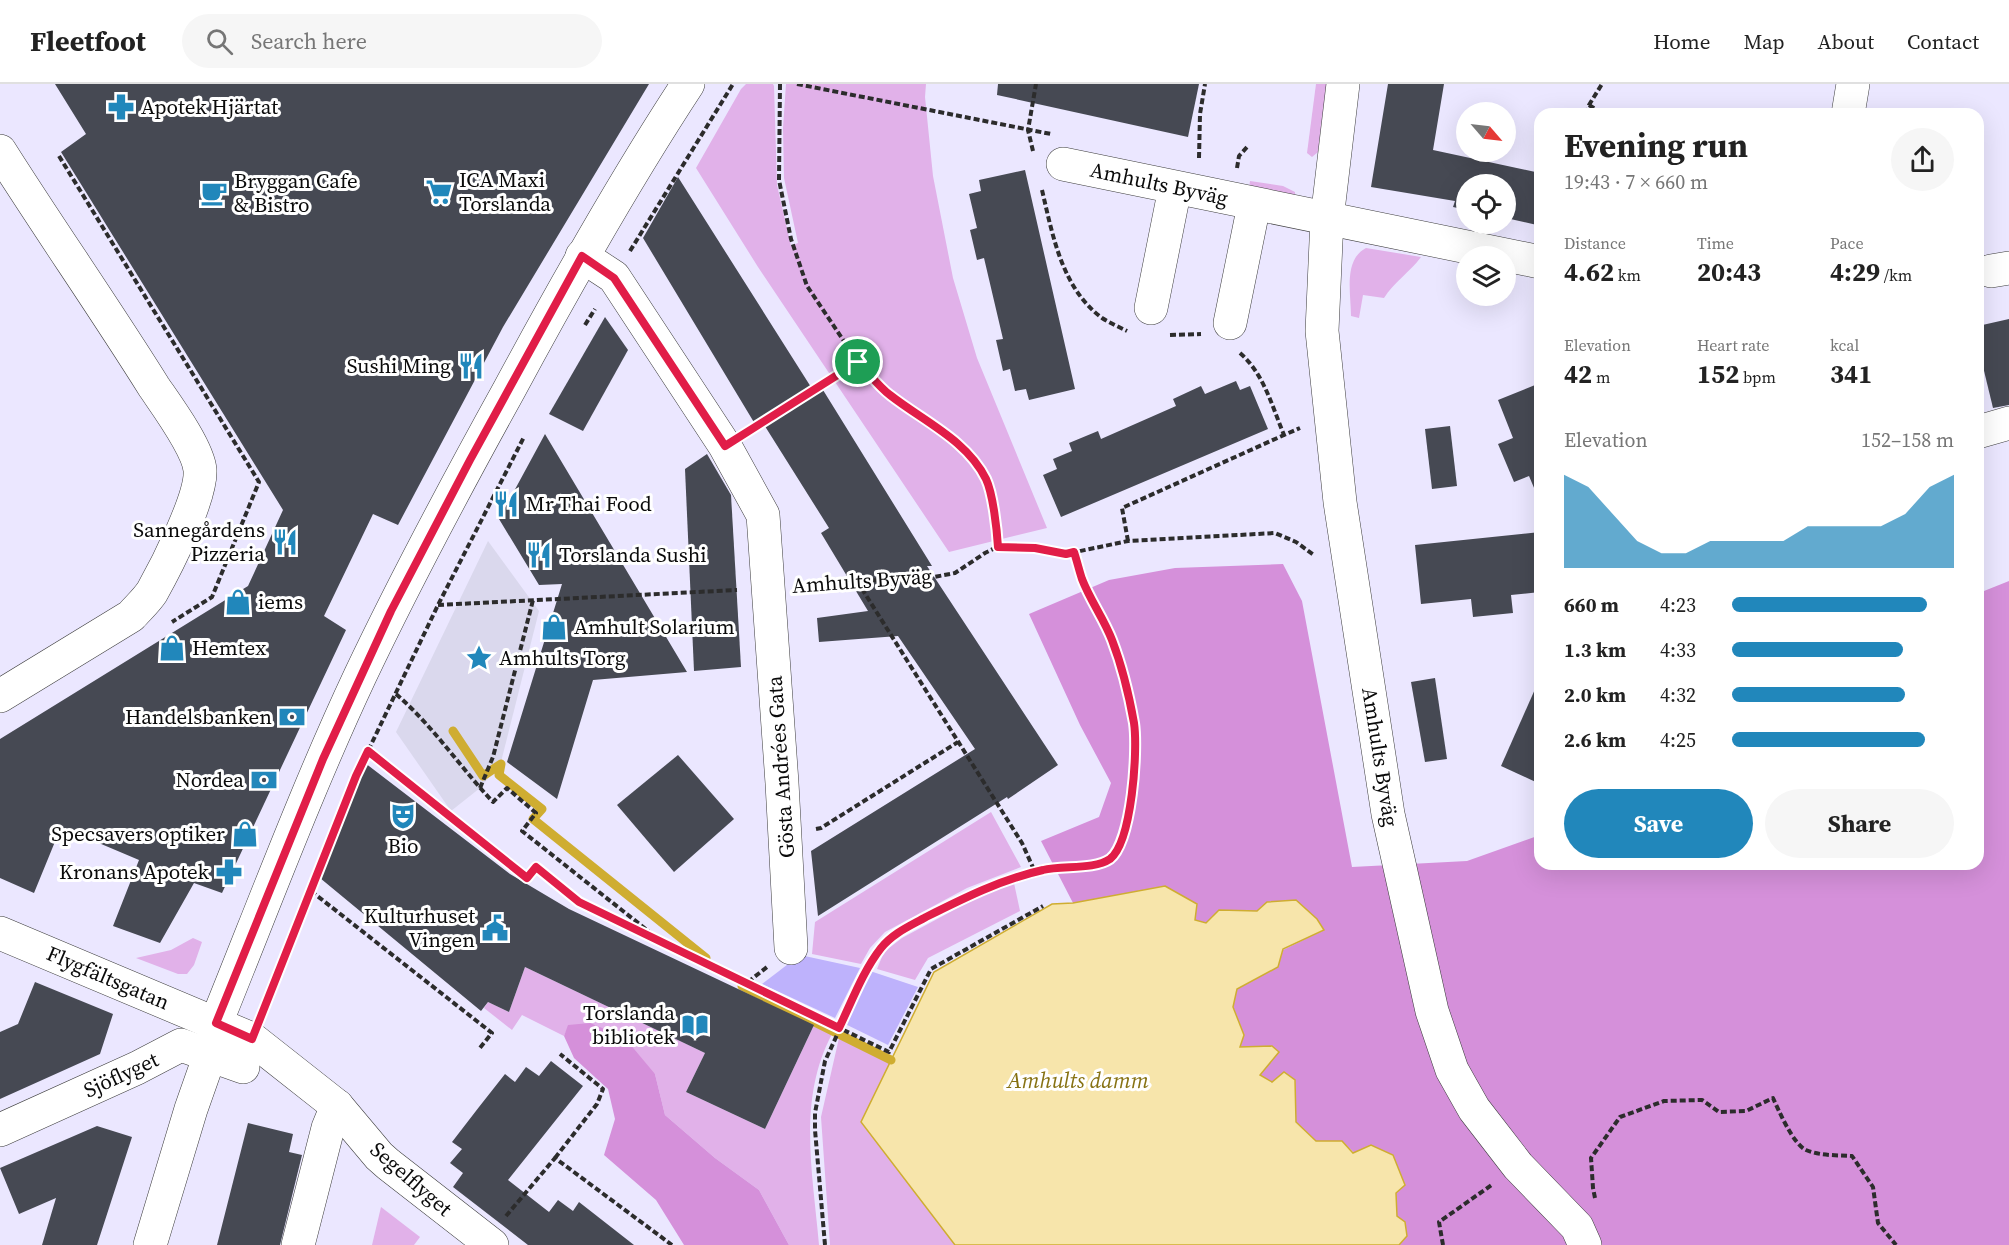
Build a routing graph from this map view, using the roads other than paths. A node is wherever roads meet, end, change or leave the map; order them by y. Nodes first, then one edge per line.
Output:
1 (688, 84) edge
2 (1343, 84) edge
3 (1853, 84) edge
4 (1849, 108) edge
5 (0, 151) edge
6 (1063, 164) dead end
7 (1175, 188) junction
8 (1254, 205) junction
9 (1327, 219) junction
10 (582, 256) junction
11 (1534, 261) edge
12 (1151, 308) dead end
13 (1230, 323) dead end
14 (2009, 423) edge
15 (1984, 430) edge
16 (0, 696) edge
17 (0, 933) edge
18 (791, 948) dead end
19 (216, 1023) junction
20 (247, 1053) junction
21 (210, 1056) junction
22 (338, 1106) junction
23 (0, 1130) edge
24 (1578, 1233) edge
25 (489, 1243) edge
26 (150, 1245) edge
27 (298, 1245) edge

1 - 10 street
2 - 9 street, Amhults Byväg
3 - 4 street
5 - 16 street
6 - 7 street, Amhults Byväg
7 - 8 street, Amhults Byväg
7 - 12 street
8 - 9 street, Amhults Byväg
8 - 13 street, Amhults Byväg
9 - 11 street
9 - 24 street, Amhults Byväg
10 - 18 street, Gösta Andrées Gata
10 - 19 street
14 - 15 street
17 - 19 street, Flygfältsgatan
19 - 20 street, Segelflyget
19 - 21 street
20 - 21 street, Sjöflyget
20 - 22 street, Segelflyget
21 - 23 street, Sjöflyget
21 - 26 street
22 - 25 street, Segelflyget
22 - 27 street

